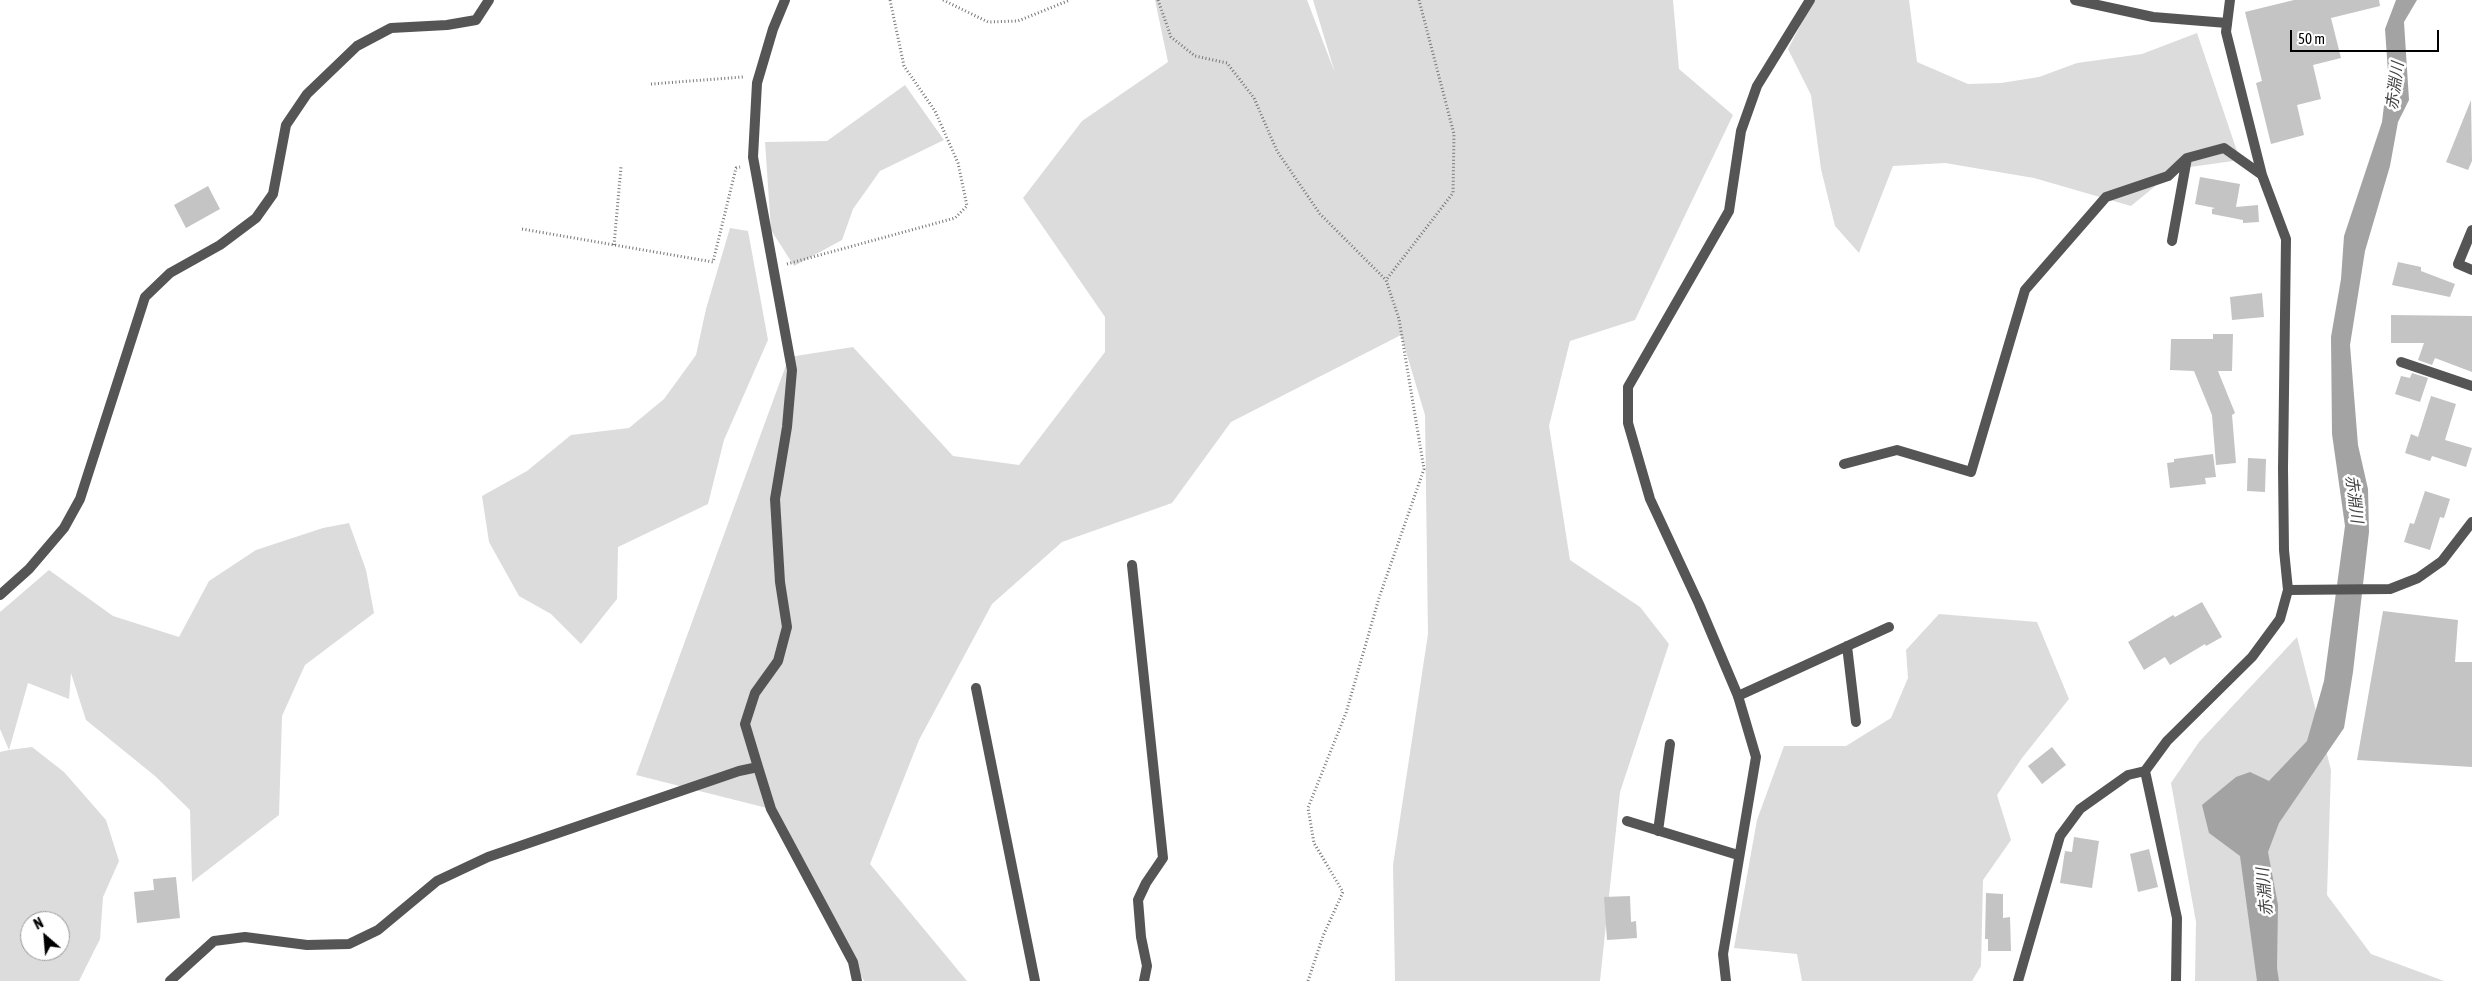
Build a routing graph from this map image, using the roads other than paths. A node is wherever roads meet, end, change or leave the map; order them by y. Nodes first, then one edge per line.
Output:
1 (489, 0) edge
2 (786, 0) edge
3 (1810, 0) edge
4 (2075, 0) edge
5 (2230, 0) edge
6 (2227, 23) junction
7 (2187, 158) junction
8 (2262, 175) junction
9 (2472, 230) edge
10 (2172, 241) dead end
11 (2472, 270) edge
12 (2401, 362) dead end
13 (2472, 386) edge
14 (1844, 464) dead end
15 (2472, 522) edge
16 (1132, 565) dead end
17 (2288, 590) junction
18 (0, 595) edge
19 (1889, 627) dead end
20 (1847, 646) junction
21 (976, 688) dead end
22 (1738, 696) junction
23 (1856, 722) dead end
24 (1670, 744) dead end
25 (758, 767) junction
26 (2145, 771) junction
27 (1627, 822) dead end
28 (1658, 831) junction
29 (1738, 855) junction
30 (170, 981) edge
31 (858, 981) edge
32 (1035, 981) edge
33 (1144, 981) edge
34 (1726, 981) edge
35 (2018, 981) edge
36 (2176, 981) edge

1 - 18 street
2 - 25 street
3 - 22 street
4 - 6 street
5 - 6 street
6 - 8 street
7 - 8 street
7 - 10 street
7 - 14 street
8 - 17 street
9 - 11 street
12 - 13 street
15 - 17 street
16 - 33 street
17 - 26 street
19 - 20 street
20 - 22 street
20 - 23 street
21 - 32 street
22 - 29 street
24 - 28 street
25 - 30 street
25 - 31 street
26 - 35 street
26 - 36 street
27 - 28 street
28 - 29 street
29 - 34 street

